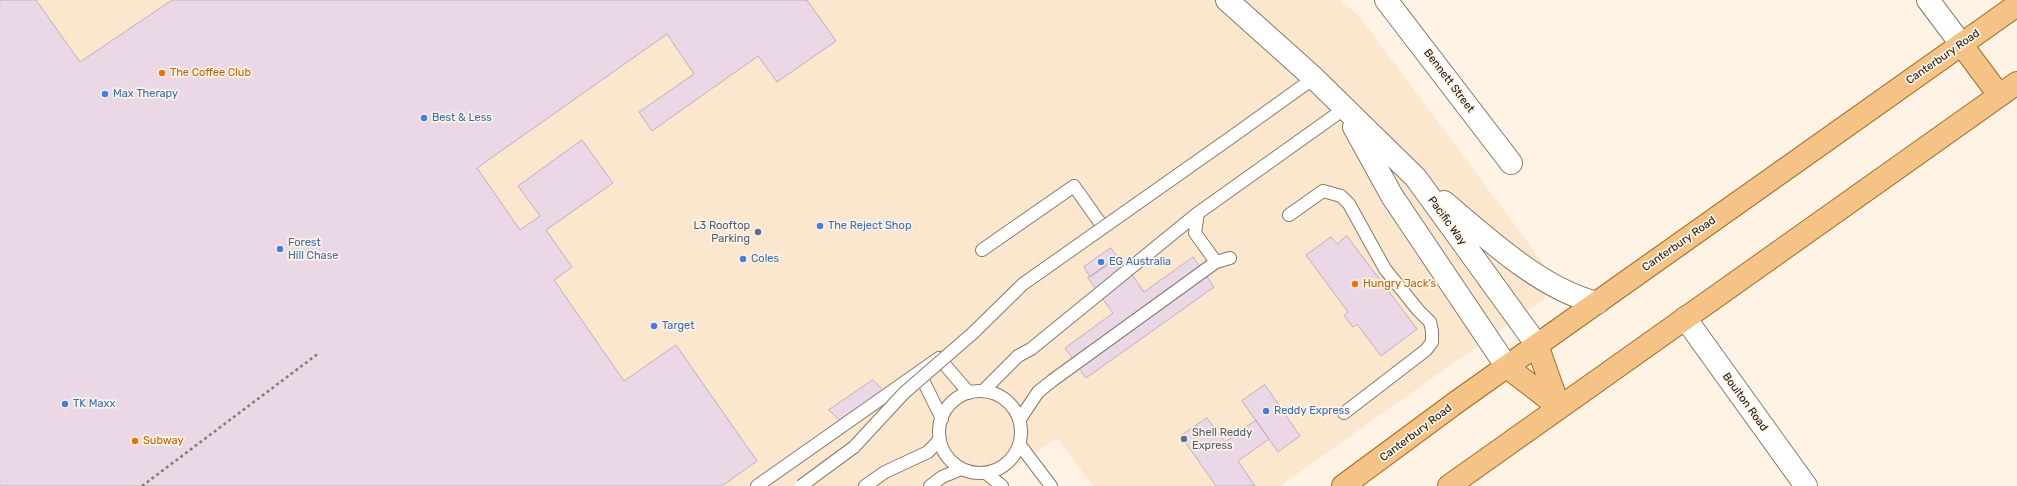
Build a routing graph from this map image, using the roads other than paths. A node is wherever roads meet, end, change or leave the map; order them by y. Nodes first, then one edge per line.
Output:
1 (1227, 0) edge
2 (1386, 0) edge
3 (1928, 0) edge
4 (2017, 5) edge
5 (1961, 44) junction
6 (1314, 78) junction
7 (2017, 83) edge
8 (1999, 96) junction
9 (1344, 109) junction
10 (1511, 163) dead end
11 (1416, 178) junction
12 (1198, 213) junction
13 (1289, 215) dead end
14 (1103, 227) junction
15 (982, 250) dead end
16 (1230, 258) dead end
17 (1216, 262) junction
18 (1597, 303) junction
19 (1684, 318) junction
20 (1537, 345) junction
21 (1507, 367) junction
22 (919, 372) junction
23 (983, 391) junction
24 (969, 393) junction
25 (1559, 407) junction
26 (1344, 413) dead end
27 (942, 419) junction
28 (1020, 419) junction
29 (940, 439) junction
30 (1020, 445) junction
31 (961, 468) junction
32 (986, 473) junction
33 (757, 486) edge
34 (801, 486) edge
35 (865, 486) edge
36 (930, 486) edge
37 (1002, 486) edge
38 (1050, 486) edge
39 (1343, 486) edge
40 (1449, 486) edge
41 (1806, 486) edge

1 - 6 street, Pacific Way
2 - 10 street, Bennett Street
3 - 5 street
4 - 5 main road, Canterbury Road
5 - 8 main road
5 - 18 main road, Canterbury Road
6 - 9 street, Pacific Way
6 - 14 lane, bridge
7 - 8 main road
8 - 19 main road
9 - 11 street, Pacific Way
9 - 12 lane
9 - 21 street, Pacific Way
11 - 18 street
11 - 20 street, Pacific Way
12 - 17 lane
12 - 23 lane
13 - 26 lane
14 - 15 lane
14 - 34 lane, bridge
16 - 17 lane
17 - 28 lane
18 - 20 main road, Canterbury Road
19 - 25 main road
19 - 41 street, Boulton Road
20 - 21 main road, Canterbury Road
20 - 25 main road
21 - 25 main road
21 - 39 main road, Canterbury Road
22 - 24 lane
22 - 27 lane
22 - 33 lane
23 - 24 lane
23 - 28 lane
24 - 27 lane
25 - 40 main road
27 - 29 lane
28 - 30 lane
29 - 31 lane
29 - 35 lane
30 - 32 lane
30 - 38 lane
31 - 32 lane
31 - 36 lane
32 - 37 lane

